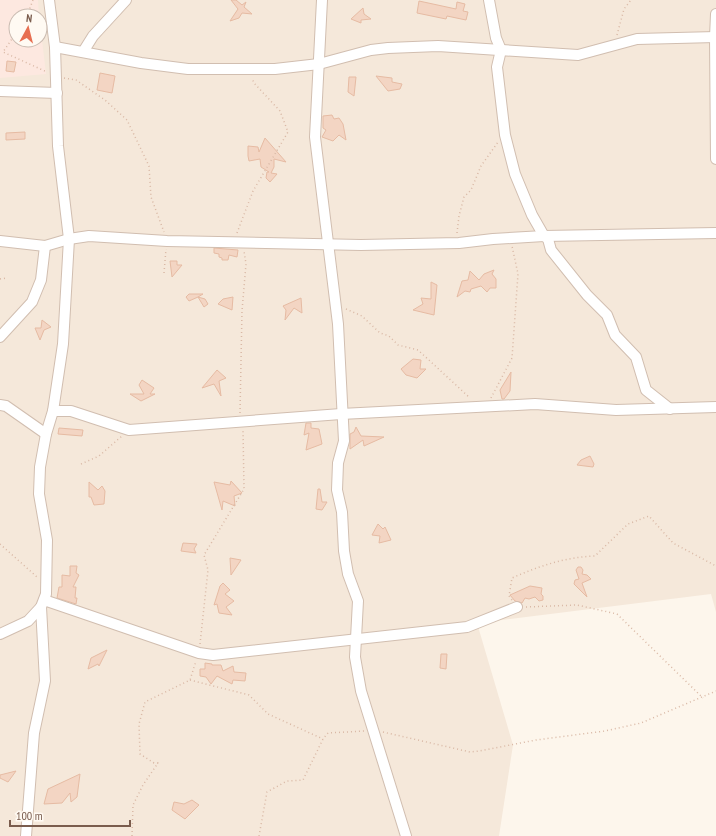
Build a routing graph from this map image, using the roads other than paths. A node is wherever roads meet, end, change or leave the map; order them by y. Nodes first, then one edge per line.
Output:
1 (49, 0) edge
2 (126, 0) edge
3 (322, 0) edge
4 (489, 0) edge
5 (716, 14) edge
6 (715, 37) edge
7 (55, 47) junction
8 (501, 50) junction
9 (83, 52) junction
10 (319, 64) junction
11 (0, 91) edge
12 (57, 93) junction
13 (716, 159) edge
14 (716, 232) edge
15 (544, 236) junction
16 (69, 239) junction
17 (0, 241) edge
18 (327, 245) junction
19 (46, 246) junction
20 (0, 337) edge
21 (0, 405) edge
22 (716, 407) edge
23 (670, 409) junction
24 (53, 411) junction
25 (341, 414) junction
26 (46, 434) junction
27 (42, 603) junction
28 (517, 607) road end
29 (0, 634) edge
30 (355, 640) junction
31 (26, 836) edge
32 (406, 836) edge

1 - 7 street
2 - 9 street
3 - 10 street
4 - 8 street
5 - 6 street
6 - 8 street
6 - 13 street
7 - 9 street
7 - 12 street
8 - 10 street
8 - 15 street
9 - 10 street
10 - 18 street
11 - 12 street
12 - 16 street
14 - 15 street
15 - 18 street
15 - 23 street
16 - 18 street
16 - 19 street
16 - 24 street
17 - 19 street
18 - 25 street
19 - 20 street
21 - 26 street
22 - 23 street
23 - 25 street
24 - 25 street
24 - 26 street
25 - 30 street
26 - 27 street
27 - 29 street
27 - 30 street
27 - 31 street
28 - 30 street
30 - 32 street

